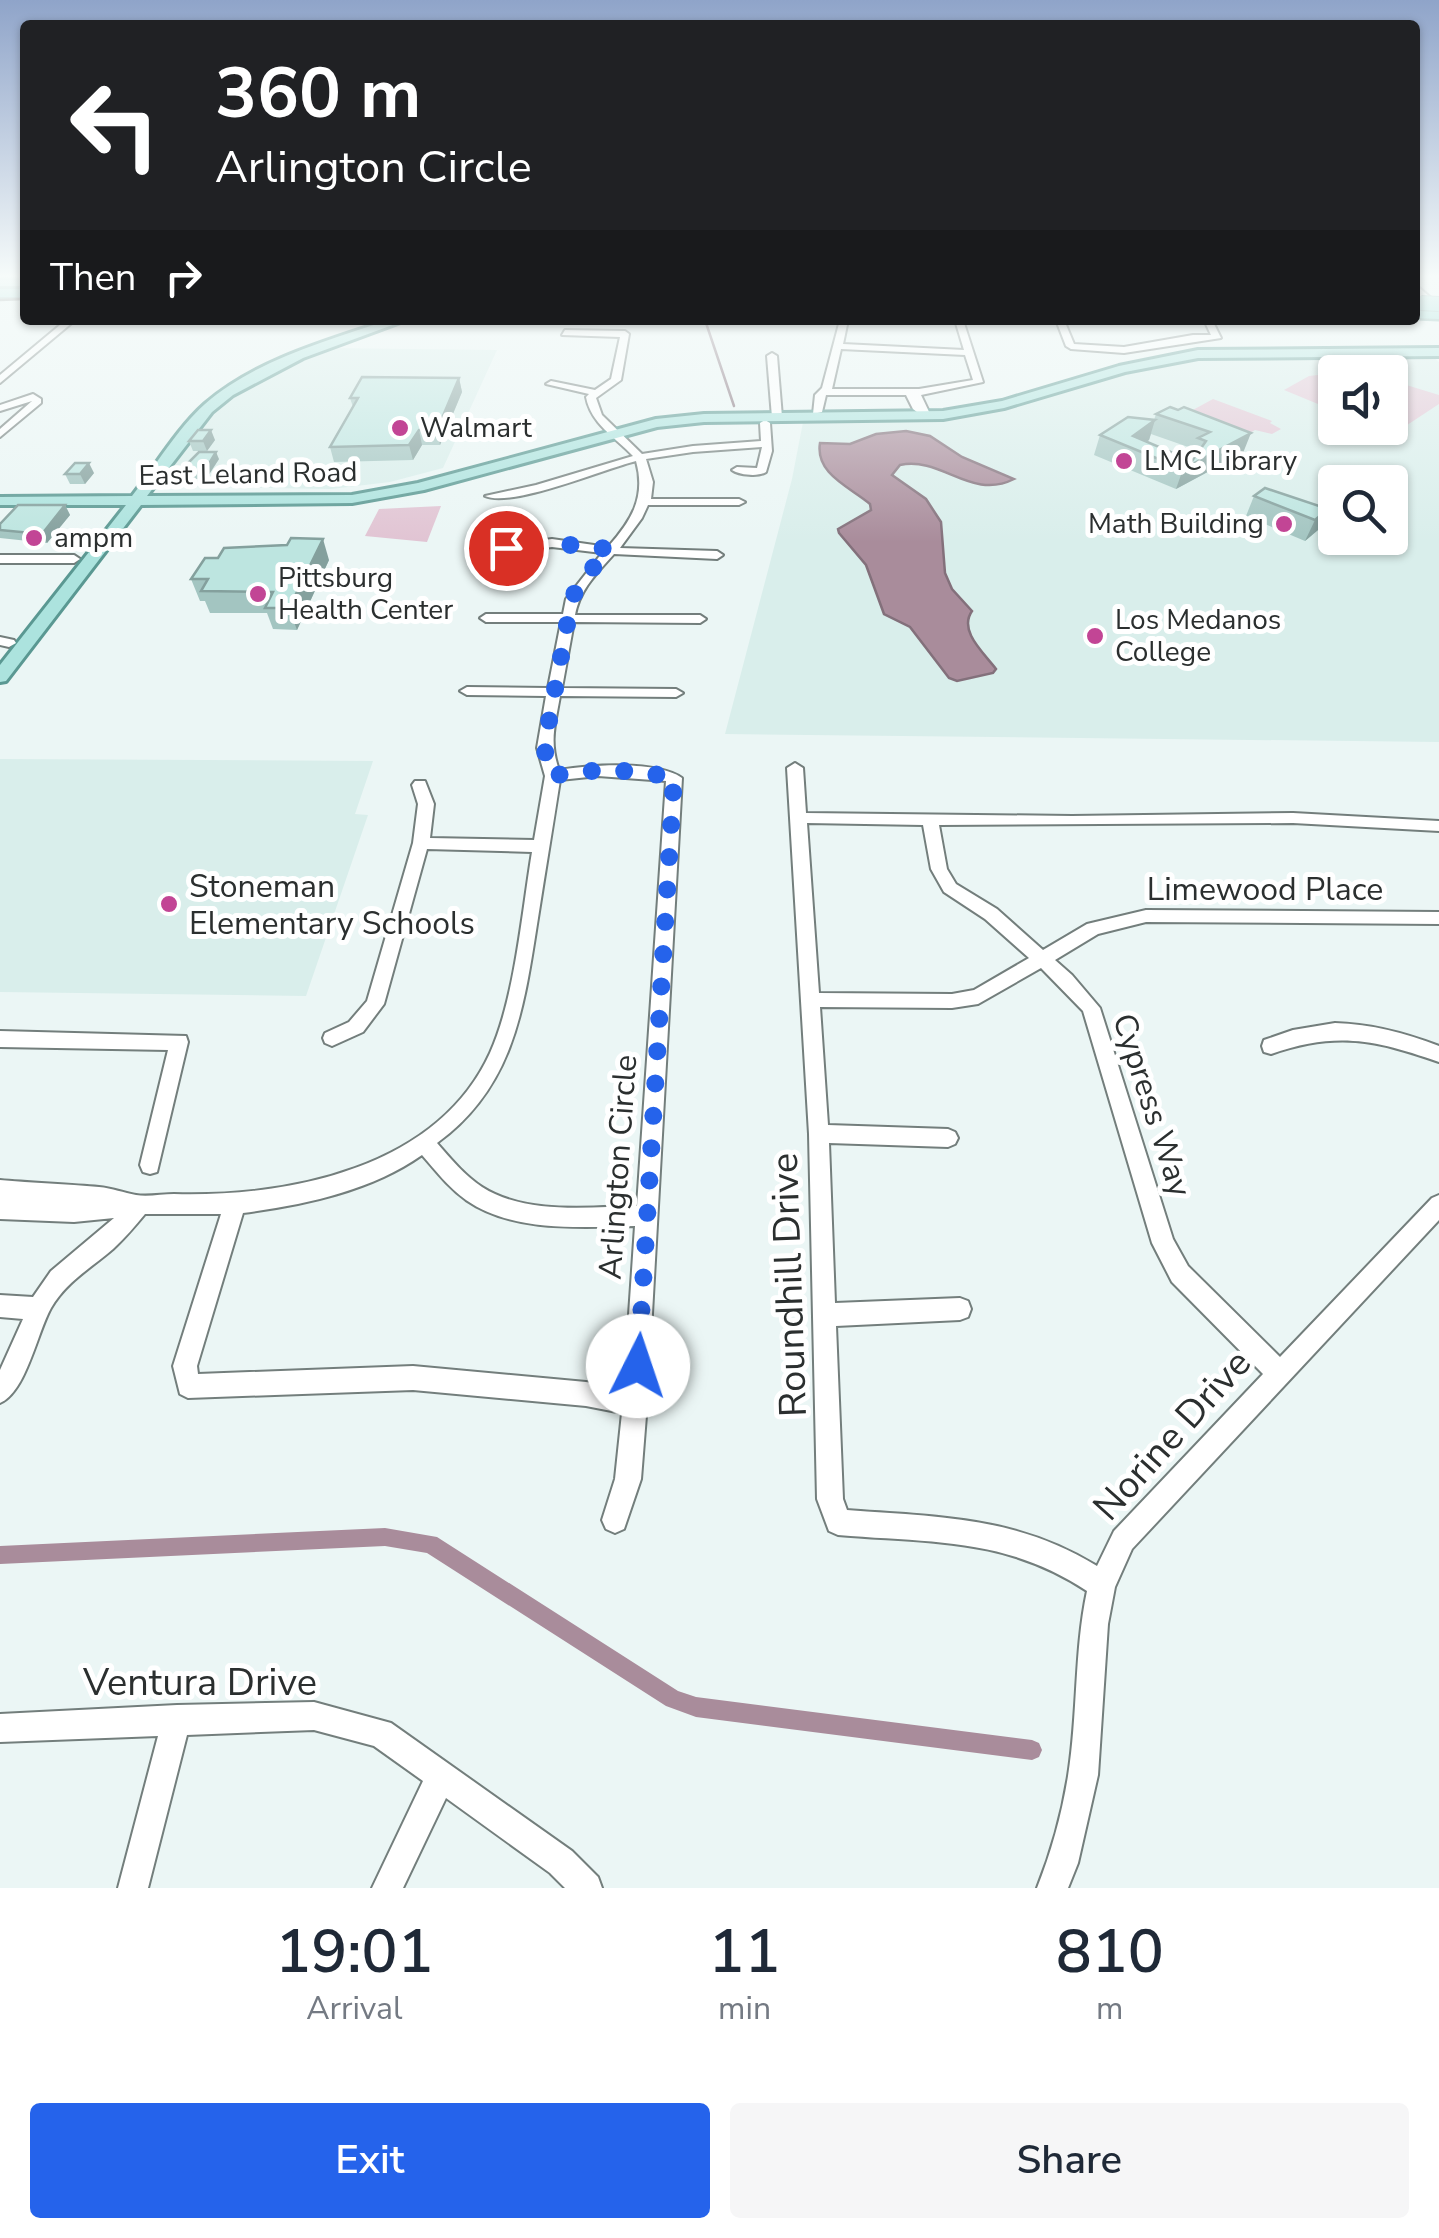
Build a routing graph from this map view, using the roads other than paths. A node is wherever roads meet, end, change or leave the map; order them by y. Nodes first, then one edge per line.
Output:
1 (258, 366) edge
2 (273, 366) edge
3 (619, 366) edge
4 (772, 366) edge
5 (832, 366) edge
6 (974, 366) edge
7 (1123, 366) edge
8 (550, 384) dead end
9 (597, 392) junction
10 (824, 392) junction
11 (910, 392) junction
12 (0, 408) edge
13 (817, 412) junction
14 (924, 413) junction
15 (773, 417) junction
16 (612, 429) junction
17 (0, 434) edge
18 (767, 444) junction
19 (640, 458) junction
20 (737, 470) dead end
21 (0, 493) edge
22 (491, 496) dead end
23 (130, 498) junction
24 (0, 501) edge
25 (644, 502) junction
26 (739, 502) dead end
27 (506, 548) dead end
28 (610, 549) junction
29 (717, 555) dead end
30 (0, 559) edge
31 (74, 559) junction
32 (570, 617) junction
33 (486, 618) dead end
34 (700, 620) dead end
35 (3, 646) edge
36 (0, 676) edge
37 (467, 691) dead end
38 (554, 692) junction
39 (676, 693) dead end
40 (795, 768) dead end
41 (552, 776) junction
42 (420, 785) dead end
43 (798, 818) junction
44 (930, 819) junction
45 (1439, 826) edge
46 (421, 843) junction
47 (539, 846) junction
48 (1439, 918) edge
49 (1041, 959) junction
50 (811, 1000) junction
51 (332, 1038) dead end
52 (0, 1039) edge
53 (1272, 1046) dead end
54 (1439, 1054) edge
55 (819, 1134) junction
56 (948, 1138) dead end
57 (426, 1145) junction
58 (150, 1164) dead end
59 (0, 1190) edge
60 (139, 1204) junction
61 (235, 1204) junction
62 (1439, 1204) edge
63 (0, 1209) edge
64 (648, 1216) junction
65 (0, 1306) edge
66 (39, 1309) junction
67 (960, 1309) dead end
68 (826, 1315) junction
69 (1278, 1372) junction
70 (0, 1391) edge
71 (635, 1403) junction
72 (615, 1520) dead end
73 (1102, 1584) junction
74 (177, 1720) junction
75 (0, 1728) edge
76 (441, 1776) junction
77 (133, 1888) edge
78 (386, 1888) edge
79 (587, 1888) edge
80 (1052, 1888) edge

1 - 23 main road
2 - 23 main road
3 - 9 street
4 - 15 street
5 - 10 street
6 - 11 street
7 - 14 main road, East Leland Road
8 - 9 street
9 - 16 street
10 - 11 street
10 - 13 street
11 - 14 street
12 - 17 street
13 - 14 main road, East Leland Road
13 - 15 main road, East Leland Road
14 - 15 main road, East Leland Road
15 - 16 main road, East Leland Road
15 - 18 street
16 - 19 street
16 - 23 main road, East Leland Road
18 - 19 street
18 - 20 street
19 - 22 street
19 - 25 street
21 - 23 main road, East Leland Road
23 - 24 main road, East Leland Road
23 - 31 main road
23 - 36 main road
25 - 26 street
25 - 28 street
27 - 28 street
28 - 29 street
28 - 32 street
30 - 31 street
31 - 35 main road
32 - 33 street
32 - 34 street
32 - 38 street
37 - 38 street
38 - 39 street
38 - 41 street
40 - 43 street, Roundhill Drive
41 - 47 street
41 - 64 street, Arlington Circle
42 - 46 street
43 - 44 street
43 - 50 street, Roundhill Drive
44 - 45 street
44 - 49 street, Cypress Way
46 - 47 street
46 - 51 street
47 - 57 street
48 - 49 street, Limewood Place
49 - 50 street, Limewood Place
49 - 69 street, Cypress Way
50 - 55 street, Roundhill Drive
52 - 58 street
53 - 54 street
55 - 56 street
55 - 68 street, Roundhill Drive
57 - 61 street
57 - 64 street
59 - 60 street
60 - 61 street
60 - 63 street
60 - 66 street
61 - 71 street
62 - 69 street, Norine Drive
64 - 71 street, Arlington Circle
65 - 66 street
66 - 70 street
67 - 68 street
68 - 73 street, Roundhill Drive
69 - 73 street, Norine Drive
71 - 72 street, Arlington Circle
73 - 80 street, Norine Drive
74 - 75 street, Ventura Drive
74 - 76 street, Ventura Drive
74 - 77 street
76 - 78 street
76 - 79 street, Ventura Drive

